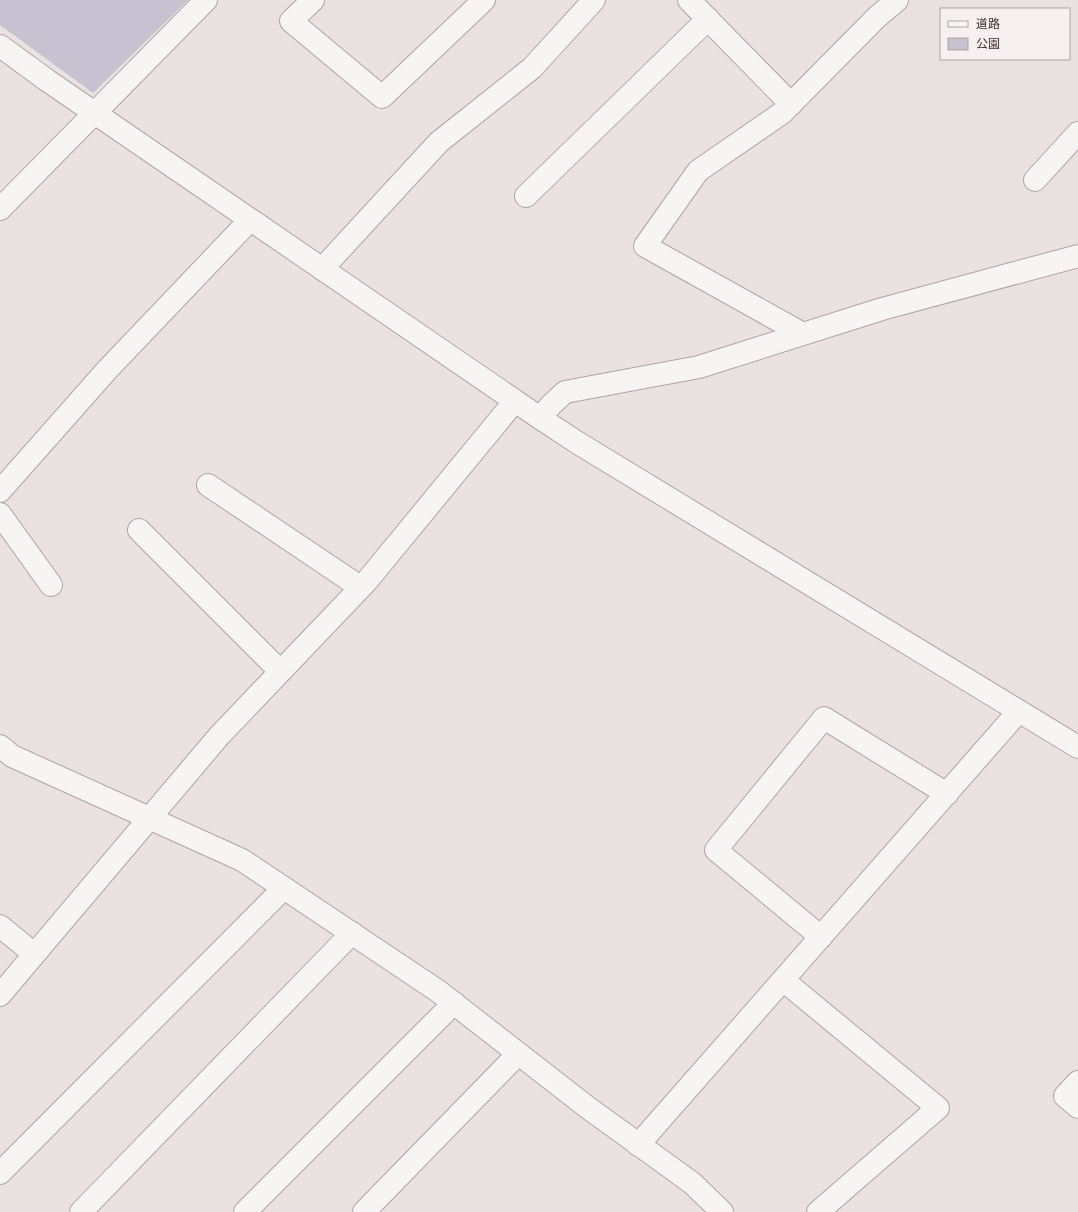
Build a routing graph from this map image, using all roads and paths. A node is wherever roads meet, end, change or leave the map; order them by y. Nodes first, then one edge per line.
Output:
1 (206, 0) edge
2 (313, 0) edge
3 (484, 0) edge
4 (594, 0) edge
5 (689, 0) edge
6 (883, 4) edge
7 (708, 19) junction
8 (0, 46) edge
9 (791, 104) junction
10 (95, 113) junction
11 (1078, 133) edge
12 (1035, 180) dead end
13 (526, 196) dead end
14 (0, 209) edge
15 (250, 220) junction
16 (1078, 256) edge
17 (322, 269) junction
18 (803, 334) junction
19 (514, 402) junction
20 (540, 418) junction
21 (208, 485) dead end
22 (0, 491) edge
23 (0, 514) edge
24 (139, 530) dead end
25 (50, 585) dead end
26 (360, 587) junction
27 (280, 671) junction
28 (1019, 712) junction
29 (0, 746) edge
30 (1078, 747) edge
31 (947, 794) junction
32 (149, 818) junction
33 (284, 888) junction
34 (0, 926) edge
35 (352, 933) junction
36 (820, 937) junction
37 (34, 954) junction
38 (783, 980) junction
39 (0, 994) edge
40 (454, 1004) junction
41 (518, 1054) junction
42 (1078, 1082) edge
43 (1078, 1107) edge
44 (638, 1144) junction
45 (0, 1174) edge
46 (81, 1212) edge
47 (245, 1212) edge
48 (364, 1212) edge
49 (722, 1212) edge
50 (818, 1212) edge

1 - 10 street
2 - 3 street
4 - 17 street
5 - 7 street
6 - 9 street
7 - 9 street
7 - 13 street
8 - 10 street
9 - 18 street
10 - 14 street
10 - 15 street
11 - 12 street
15 - 17 street
15 - 22 street
16 - 18 street
17 - 19 street
18 - 20 street
19 - 20 street
19 - 26 street
20 - 28 street
21 - 26 street
23 - 25 street
24 - 27 street
26 - 27 street
27 - 32 street
28 - 30 street
28 - 31 street
29 - 32 street
31 - 36 street
31 - 36 street
32 - 33 street
32 - 37 street
33 - 35 street
33 - 45 street
34 - 37 street
35 - 40 street
35 - 46 street
36 - 38 street
37 - 39 street
38 - 44 street
38 - 50 street
40 - 41 street
40 - 47 street
41 - 44 street
41 - 48 street
42 - 43 street
44 - 49 street

